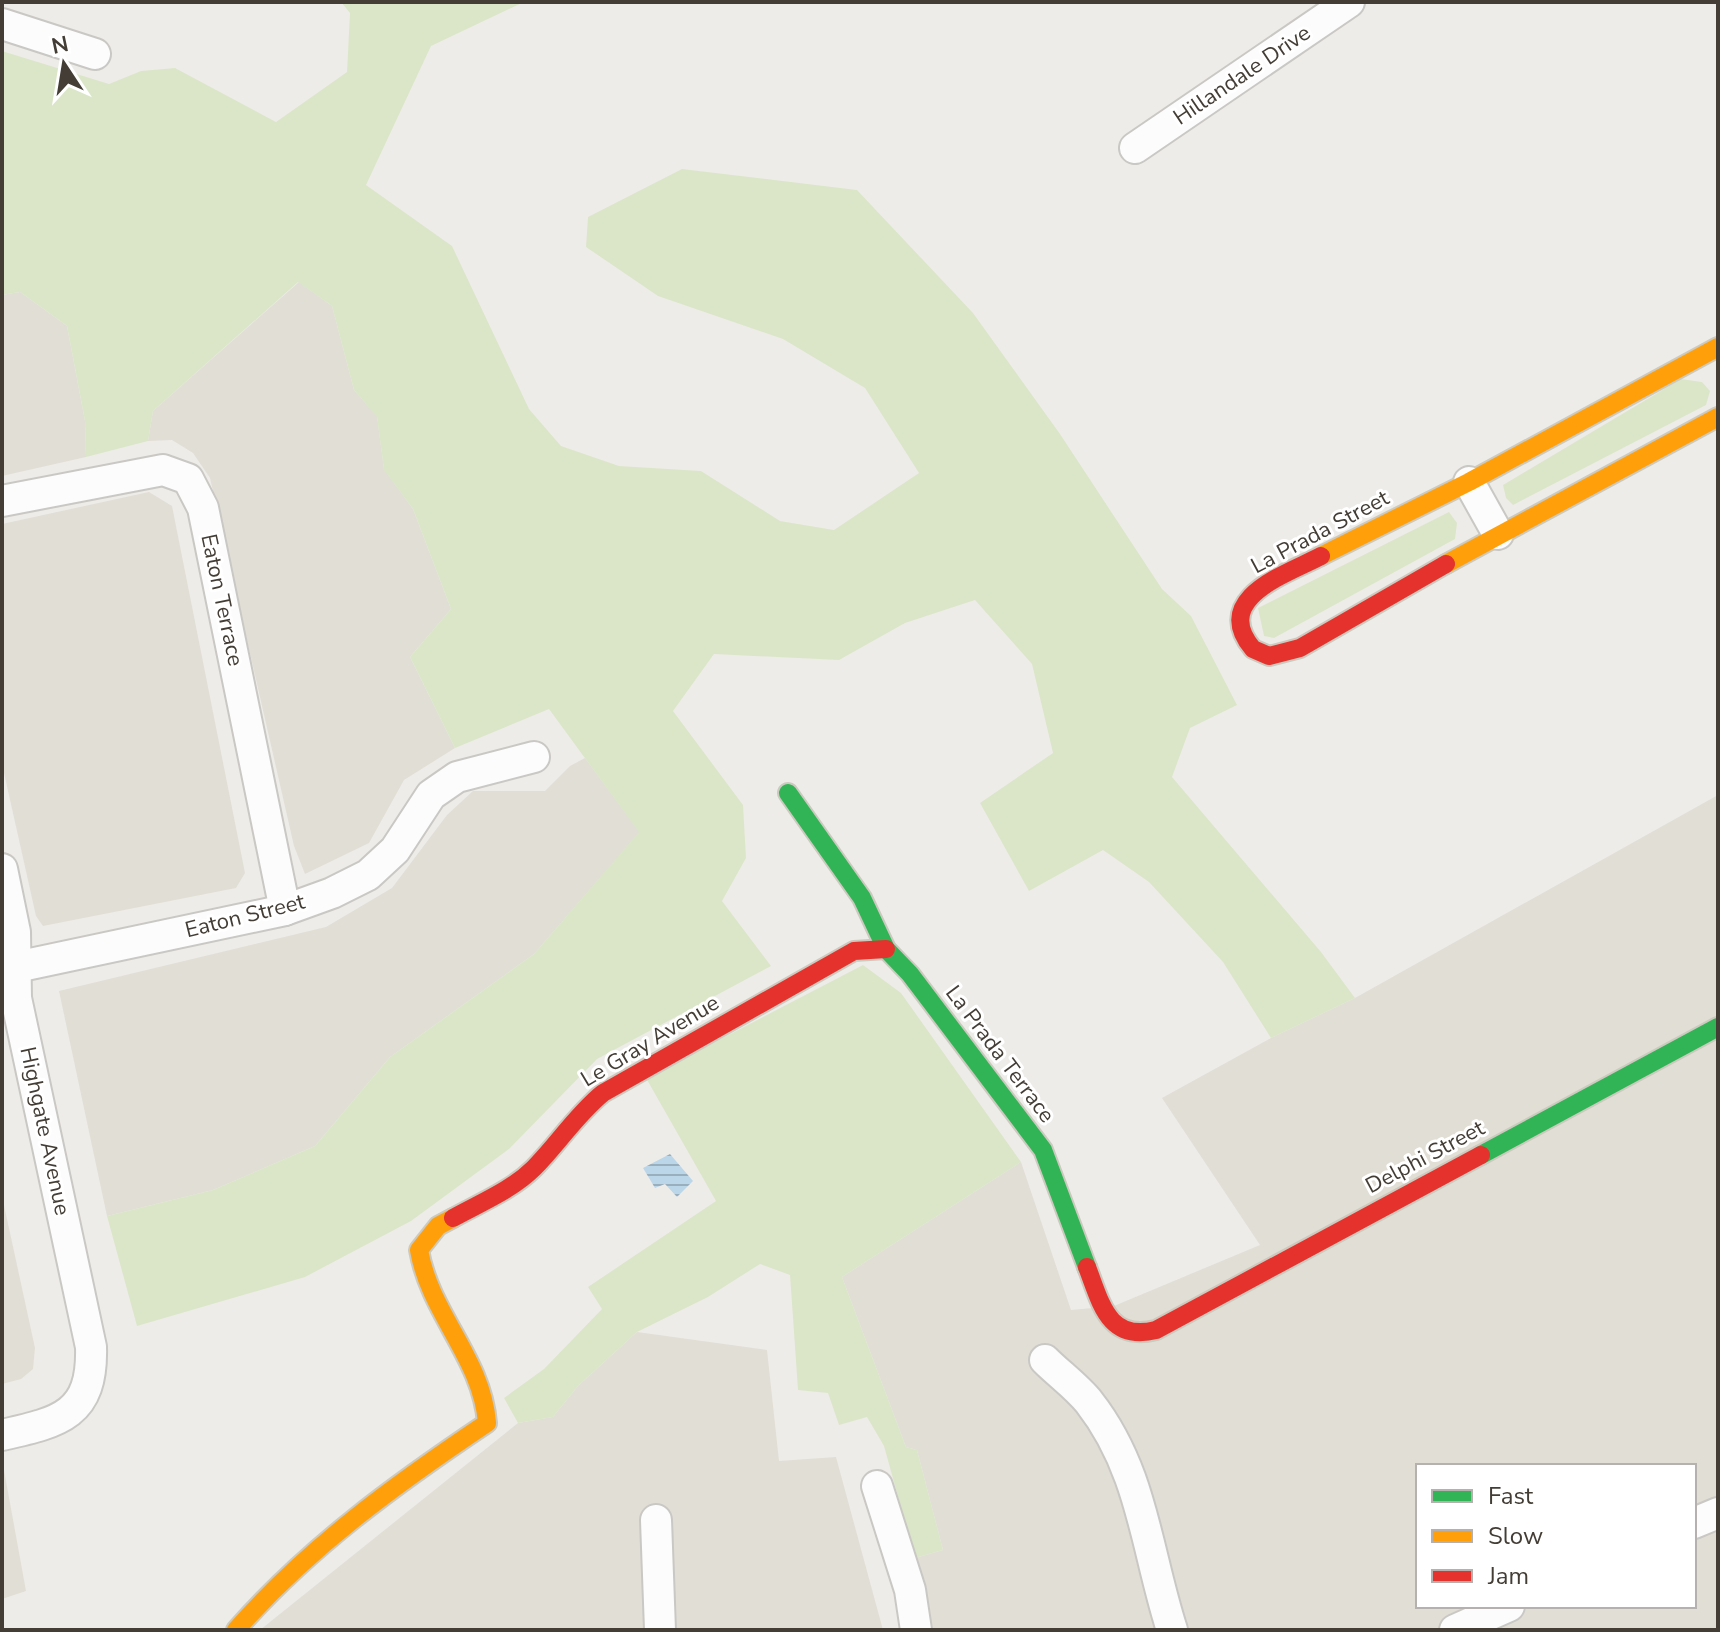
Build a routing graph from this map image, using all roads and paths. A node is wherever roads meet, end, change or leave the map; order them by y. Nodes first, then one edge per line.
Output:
1 (1349, 2) edge
2 (2, 24) edge
3 (95, 54) dead end
4 (1135, 148) dead end
5 (1718, 347) edge
6 (1718, 417) edge
7 (1469, 482) junction
8 (2, 501) edge
9 (1498, 534) junction
10 (534, 757) dead end
11 (788, 793) dead end
12 (2, 869) edge
13 (285, 910) junction
14 (886, 949) junction
15 (9, 968) edge
16 (1718, 1027) edge
17 (1156, 1330) joint
18 (1045, 1360) dead end
19 (2, 1435) edge
20 (877, 1486) dead end
21 (1718, 1513) edge
22 (656, 1520) dead end
23 (1696, 1522) edge
24 (1504, 1608) edge
25 (236, 1630) edge
26 (660, 1630) edge
27 (916, 1630) edge
28 (1172, 1630) edge
29 (1455, 1630) edge

1 - 4 street, Hillandale Drive
2 - 3 street
5 - 7 street, La Prada Street
6 - 9 street, La Prada Street
7 - 9 street
7 - 9 street, La Prada Street
8 - 13 street, Eaton Terrace
10 - 13 street, Eaton Street
11 - 14 street, La Prada Terrace
12 - 15 street, Highgate Avenue
13 - 15 street, Eaton Street
14 - 17 street, La Prada Terrace
14 - 25 street, Le Gray Avenue
15 - 19 street, Highgate Avenue
16 - 17 street, Delphi Street
18 - 28 street
20 - 27 street
21 - 23 street
22 - 26 street
24 - 29 street

